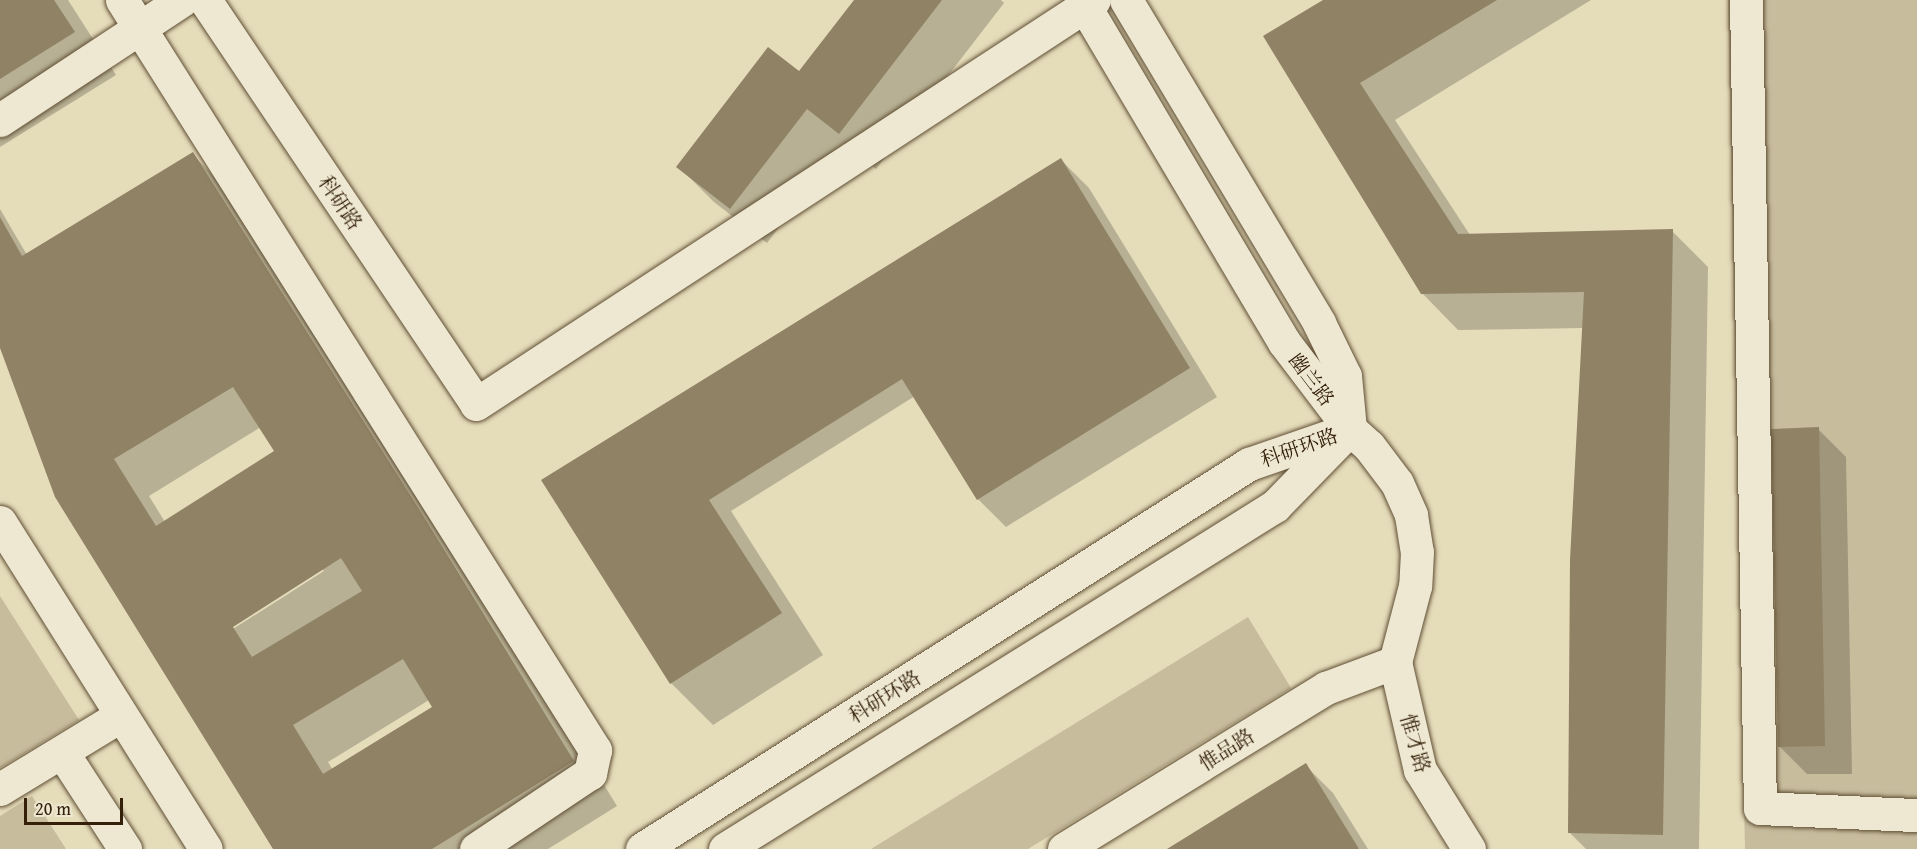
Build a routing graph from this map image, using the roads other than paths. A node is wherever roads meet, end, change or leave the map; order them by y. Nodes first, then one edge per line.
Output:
1 (122, 0) edge
2 (182, 0) edge
3 (205, 0) edge
4 (1126, 0) edge
5 (1746, 0) edge
6 (1086, 2) edge
7 (141, 27) junction
8 (0, 120) edge
9 (1350, 429) junction
10 (0, 522) edge
11 (1395, 662) junction
12 (120, 716) junction
13 (62, 752) junction
14 (0, 789) edge
15 (1917, 815) edge
16 (124, 849) edge
17 (206, 849) edge
18 (476, 849) edge
19 (642, 849) edge
20 (725, 849) edge
21 (1064, 849) edge
22 (1469, 849) edge

1 - 7 street
2 - 7 street
3 - 6 street, 科研路
4 - 9 street, 幽兰路
5 - 15 street
6 - 9 street, 幽兰路
7 - 8 street
7 - 18 street
9 - 11 street
9 - 19 street, 科研环路
9 - 20 street, 科研环路
10 - 12 street
11 - 21 street, 惟品路
11 - 22 street, 惟才路
12 - 13 street
12 - 17 street
13 - 14 street
13 - 16 street

